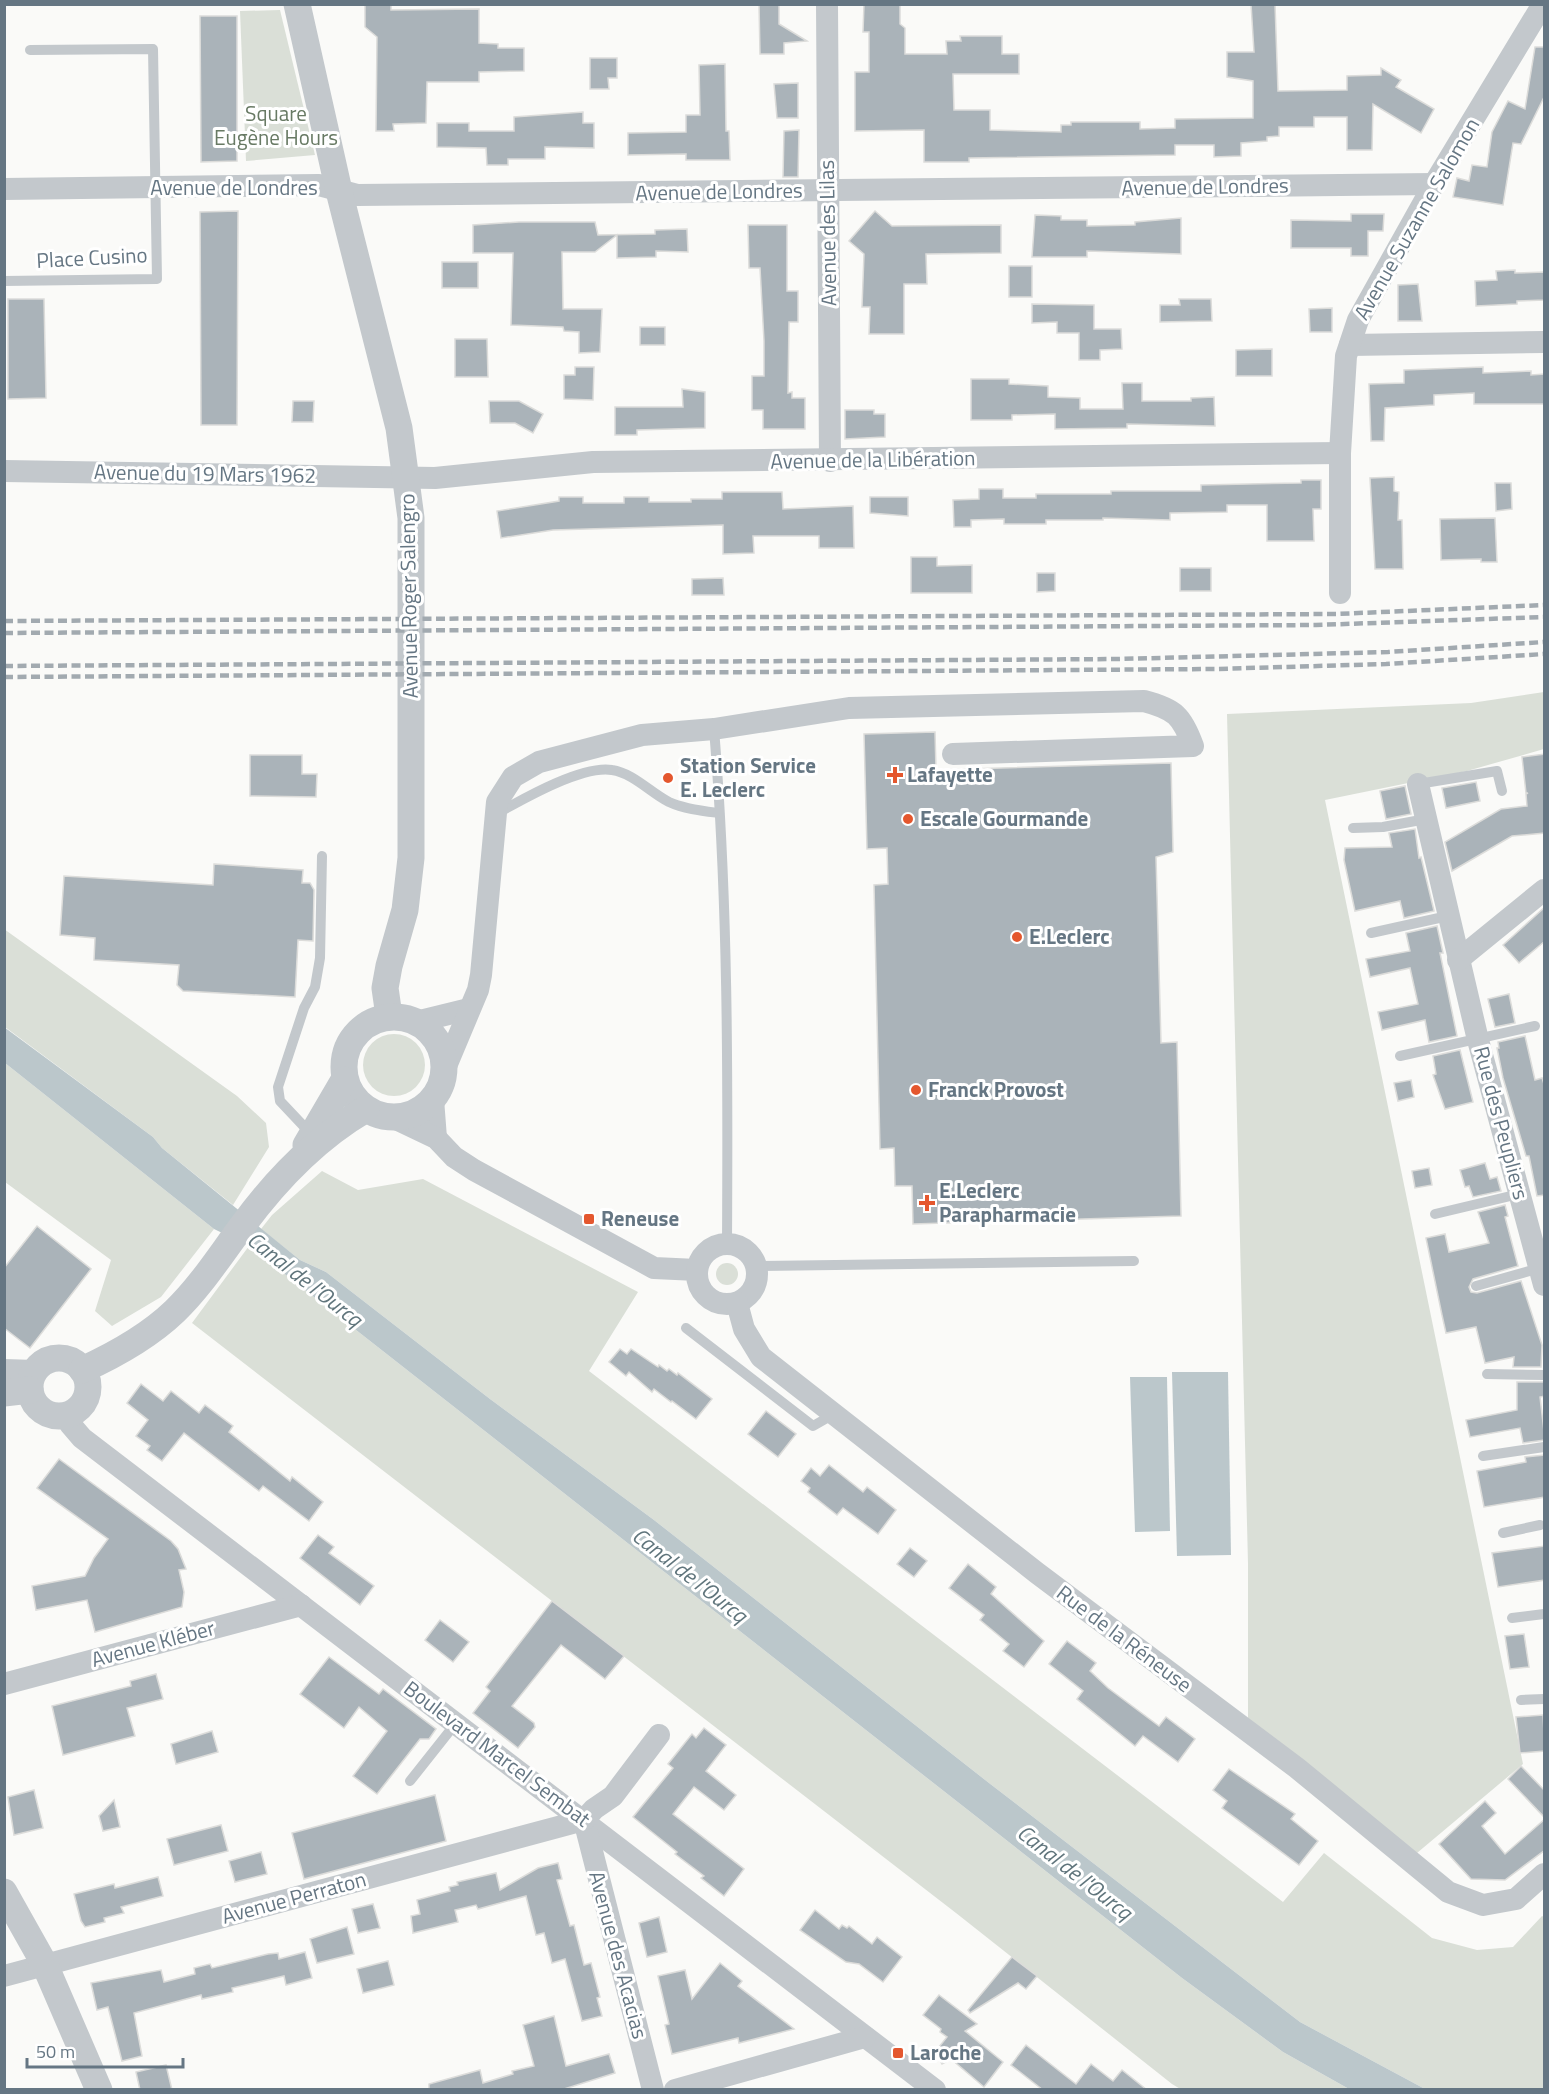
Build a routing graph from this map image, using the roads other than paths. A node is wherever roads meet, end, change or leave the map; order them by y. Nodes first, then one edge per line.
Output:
1 (297, 4) edge
2 (827, 4) edge
3 (1544, 4) edge
4 (30, 50) dead end
5 (1434, 184) junction
6 (157, 188) junction
7 (4, 189) edge
8 (827, 190) junction
9 (339, 191) junction
10 (4, 281) edge
11 (1545, 342) edge
12 (1350, 345) junction
13 (1341, 453) junction
14 (830, 460) junction
15 (4, 471) edge
16 (406, 477) junction
17 (1340, 593) dead end
18 (714, 729) junction
19 (953, 754) dead end
20 (1418, 784) joint
21 (1502, 791) dead end
22 (719, 813) junction
23 (493, 816) junction
24 (1426, 819) junction
25 (1353, 828) dead end
26 (322, 856) dead end
27 (1545, 890) edge
28 (1448, 916) junction
29 (1371, 933) dead end
30 (1458, 960) junction
31 (469, 1009) junction
32 (389, 1016) junction
33 (416, 1022) junction
34 (1535, 1026) dead end
35 (1478, 1040) junction
36 (1400, 1056) dead end
37 (444, 1071) junction
38 (344, 1080) junction
39 (433, 1099) junction
40 (366, 1109) junction
41 (392, 1117) junction
42 (312, 1135) junction
43 (436, 1138) junction
44 (288, 1171) junction
45 (1519, 1194) junction
46 (1435, 1214) dead end
47 (727, 1244) junction
48 (1134, 1261) dead end
49 (756, 1266) junction
50 (697, 1270) junction
51 (1542, 1276) edge
52 (1476, 1286) dead end
53 (737, 1303) junction
54 (686, 1328) dead end
55 (82, 1370) junction
56 (4, 1371) edge
57 (1486, 1374) dead end
58 (1545, 1375) edge
59 (23, 1385) edge
60 (71, 1413) junction
61 (834, 1414) junction
62 (1545, 1447) edge
63 (1483, 1456) dead end
64 (1540, 1525) dead end
65 (1503, 1533) dead end
66 (301, 1605) junction
67 (1545, 1614) edge
68 (1512, 1618) dead end
69 (4, 1684) edge
70 (1545, 1699) edge
71 (1521, 1700) dead end
72 (456, 1723) junction
73 (659, 1736) dead end
74 (410, 1781) dead end
75 (584, 1820) junction
76 (1545, 1874) edge
77 (4, 1892) edge
78 (45, 1965) junction
79 (4, 1976) edge
80 (866, 2037) junction
81 (99, 2090) edge
82 (653, 2090) edge
83 (675, 2090) edge
84 (934, 2090) edge

1 - 9 street, Avenue Roger Salengro
2 - 8 street, Avenue des Lilas
3 - 5 street, Avenue Suzanne Salomon
4 - 6 lane, Place Cusino
5 - 8 street, Avenue de Londres
5 - 12 street, Avenue Suzanne Salomon
6 - 7 street, Avenue de Londres
6 - 9 street, Avenue de Londres
6 - 10 lane, Place Cusino
8 - 9 street, Avenue de Londres
8 - 14 street, Avenue des Lilas
9 - 16 street, Avenue Roger Salengro
11 - 12 street
12 - 13 street, Avenue Suzanne Salomon
13 - 14 street, Avenue de la Libération
13 - 17 street, Avenue Suzanne Salomon
14 - 16 street, Avenue de la Libération
15 - 16 street, Avenue du 19 Mars 1962
16 - 32 street, Avenue Roger Salengro
18 - 19 street
18 - 22 lane
18 - 23 street
20 - 21 lane
20 - 24 street, Rue des Peupliers
22 - 23 lane
22 - 47 lane
23 - 31 street
24 - 25 lane
24 - 28 street, Rue des Peupliers
26 - 42 lane
27 - 30 street
28 - 29 lane
28 - 30 street, Rue des Peupliers
30 - 35 street, Rue des Peupliers
31 - 33 street
31 - 37 street
32 - 33 street
32 - 38 street
33 - 37 street
34 - 35 lane
35 - 36 lane
35 - 45 street, Rue des Peupliers
37 - 39 street
38 - 40 street
38 - 42 street
39 - 41 street
39 - 43 street
40 - 41 street
40 - 44 street
41 - 43 street
42 - 44 street
43 - 50 street
44 - 55 street
45 - 46 lane
45 - 51 street, Rue des Peupliers
47 - 49 street
47 - 50 street
48 - 49 lane
49 - 53 street
50 - 53 street
51 - 52 lane
53 - 61 street, Rue de la Réneuse
54 - 61 lane
55 - 59 street
55 - 60 street
56 - 59 street
57 - 58 lane
59 - 60 street
60 - 66 street, Boulevard Marcel Sembat
61 - 76 street, Rue de la Réneuse
62 - 63 lane
64 - 65 lane
66 - 69 street, Avenue Kléber
66 - 72 street, Boulevard Marcel Sembat
67 - 68 lane
70 - 71 lane
72 - 74 lane
72 - 75 street, Boulevard Marcel Sembat
73 - 75 street
75 - 78 street, Avenue Perraton
75 - 80 street, Boulevard Marcel Sembat
75 - 82 street, Avenue des Acacias
77 - 78 street
78 - 79 street, Avenue Perraton
78 - 81 street
80 - 83 street
80 - 84 street, Boulevard Marcel Sembat

